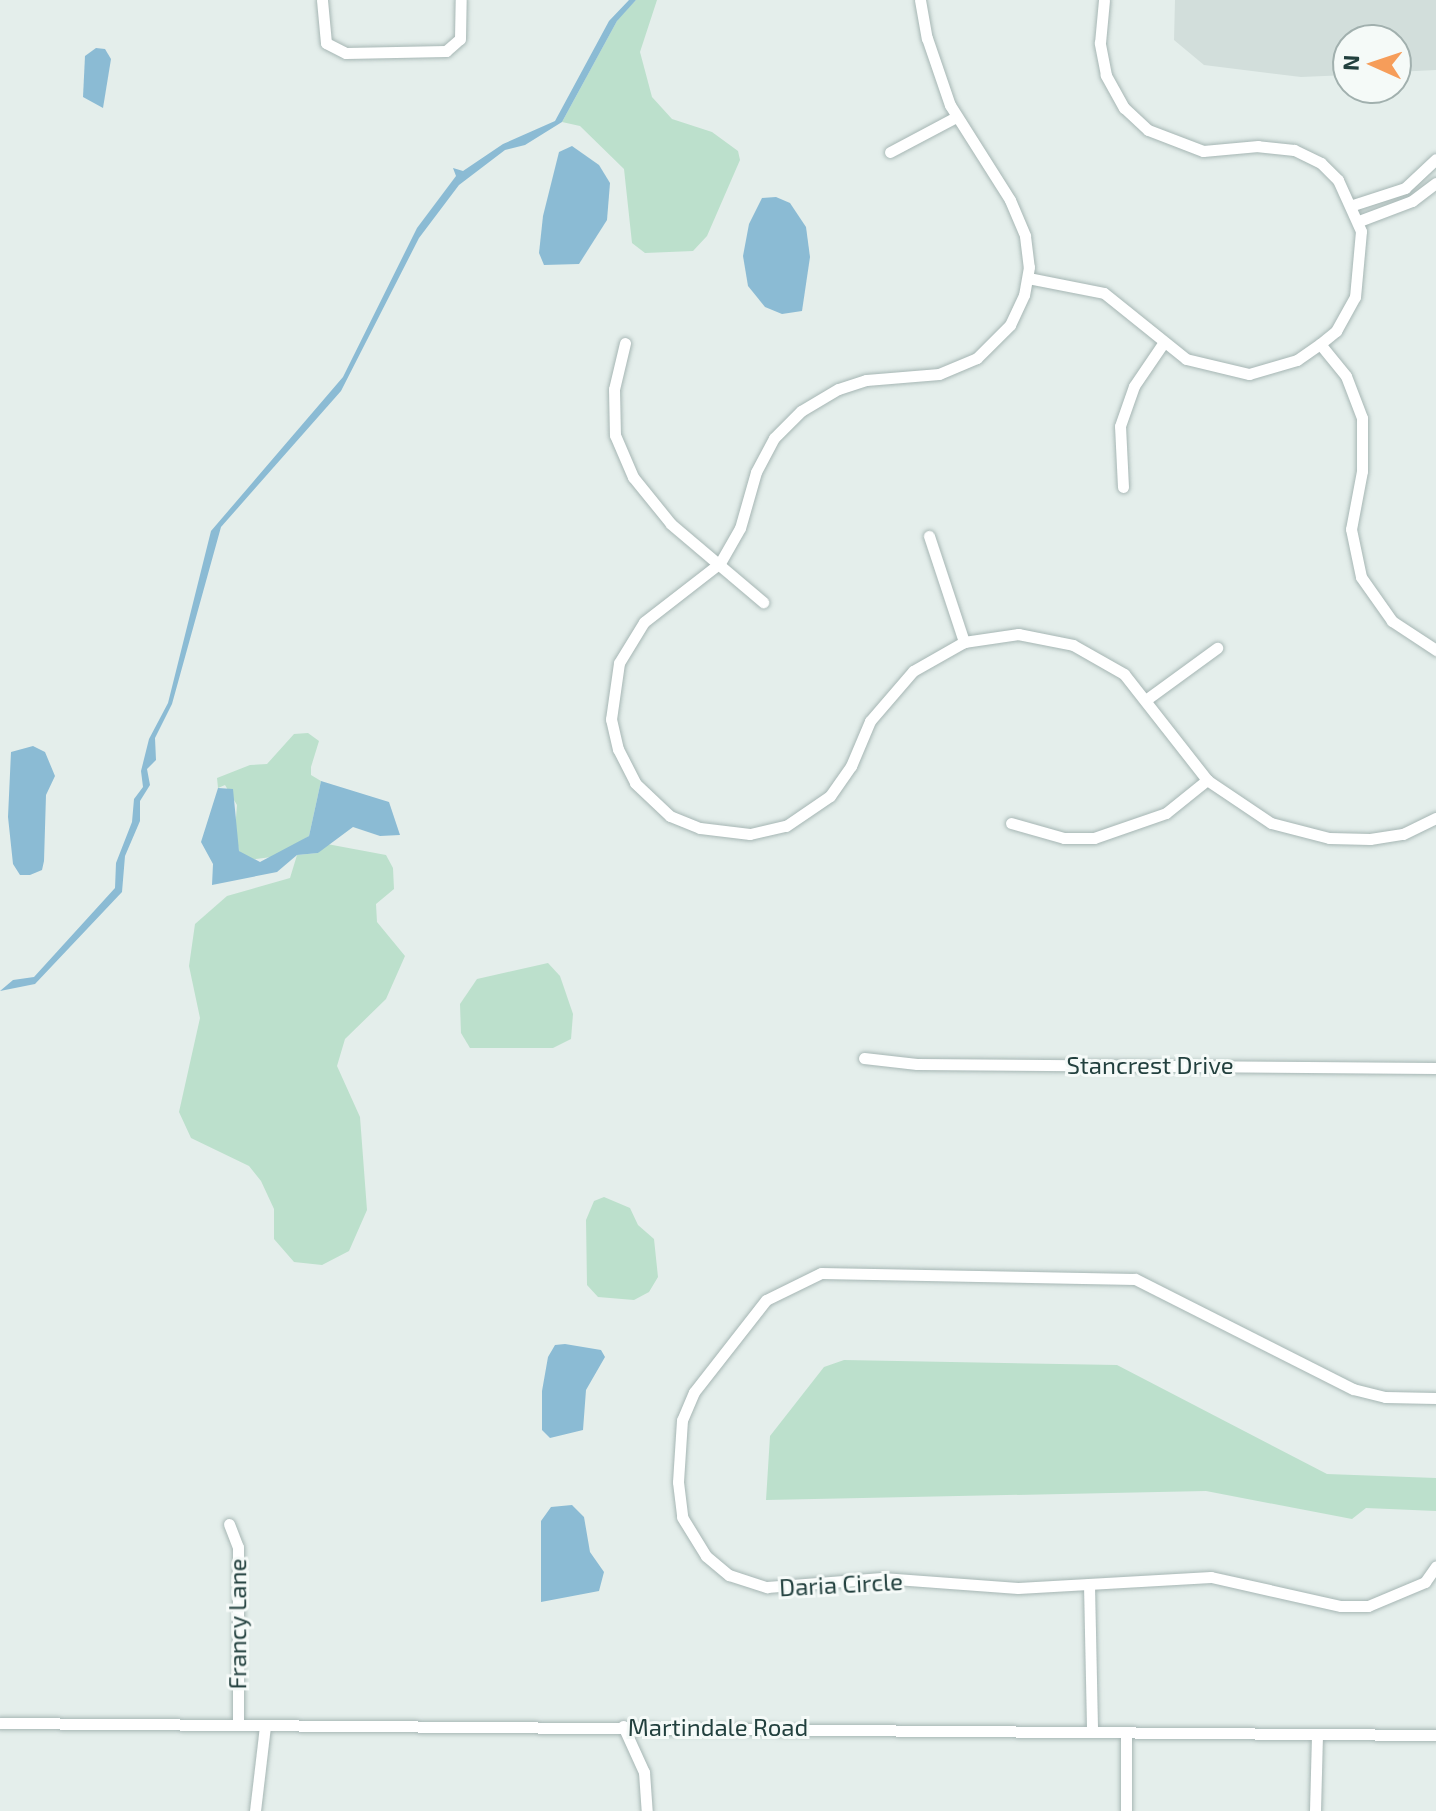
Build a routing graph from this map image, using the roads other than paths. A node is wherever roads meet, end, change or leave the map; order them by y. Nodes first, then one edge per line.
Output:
1 (322, 0) edge
2 (461, 0) edge
3 (920, 0) edge
4 (1104, 0) edge
5 (956, 117) junction
6 (890, 152) dead end
7 (1435, 162) edge
8 (1436, 183) edge
9 (1405, 188) junction
10 (1412, 201) junction
11 (1353, 205) junction
12 (1359, 221) junction
13 (1028, 278) junction
14 (1164, 342) junction
15 (625, 343) dead end
16 (1320, 344) junction
17 (1123, 487) dead end
18 (929, 536) dead end
19 (720, 563) junction
20 (763, 602) dead end
21 (964, 642) junction
22 (1217, 648) dead end
23 (1436, 650) edge
24 (1147, 699) junction
25 (1207, 780) junction
26 (1436, 818) edge
27 (1011, 823) dead end
28 (864, 1058) dead end
29 (1436, 1068) edge
30 (1436, 1398) edge
31 (229, 1524) dead end
32 (1436, 1566) edge
33 (1089, 1584) junction
34 (0, 1723) edge
35 (238, 1725) junction
36 (265, 1726) junction
37 (623, 1726) junction
38 (1092, 1731) junction
39 (1126, 1733) junction
40 (1317, 1734) junction
41 (1436, 1735) edge
42 (255, 1811) edge
43 (647, 1811) edge
44 (1126, 1811) edge
45 (1315, 1811) edge

1 - 2 street
3 - 5 street
4 - 11 street
5 - 6 street
5 - 13 street
7 - 9 street
8 - 10 street
9 - 10 street
9 - 11 street
10 - 12 street
11 - 12 street
12 - 16 street
13 - 14 street
13 - 19 street
14 - 16 street
14 - 17 street
15 - 19 street
16 - 23 street
18 - 21 street
19 - 20 street
19 - 21 street
21 - 24 street
22 - 24 street
24 - 25 street
25 - 26 street
25 - 27 street
28 - 29 street, Stancrest Drive
30 - 33 street, Daria Circle
31 - 35 street, Francy Lane
32 - 33 street, Daria Circle
33 - 38 street
34 - 35 street, Martindale Road
35 - 36 street, Martindale Road
36 - 37 street, Martindale Road
36 - 42 street
37 - 38 street, Martindale Road
37 - 43 street
38 - 39 street, Martindale Road
39 - 40 street, Martindale Road
39 - 44 street
40 - 41 street, Martindale Road
40 - 45 street

